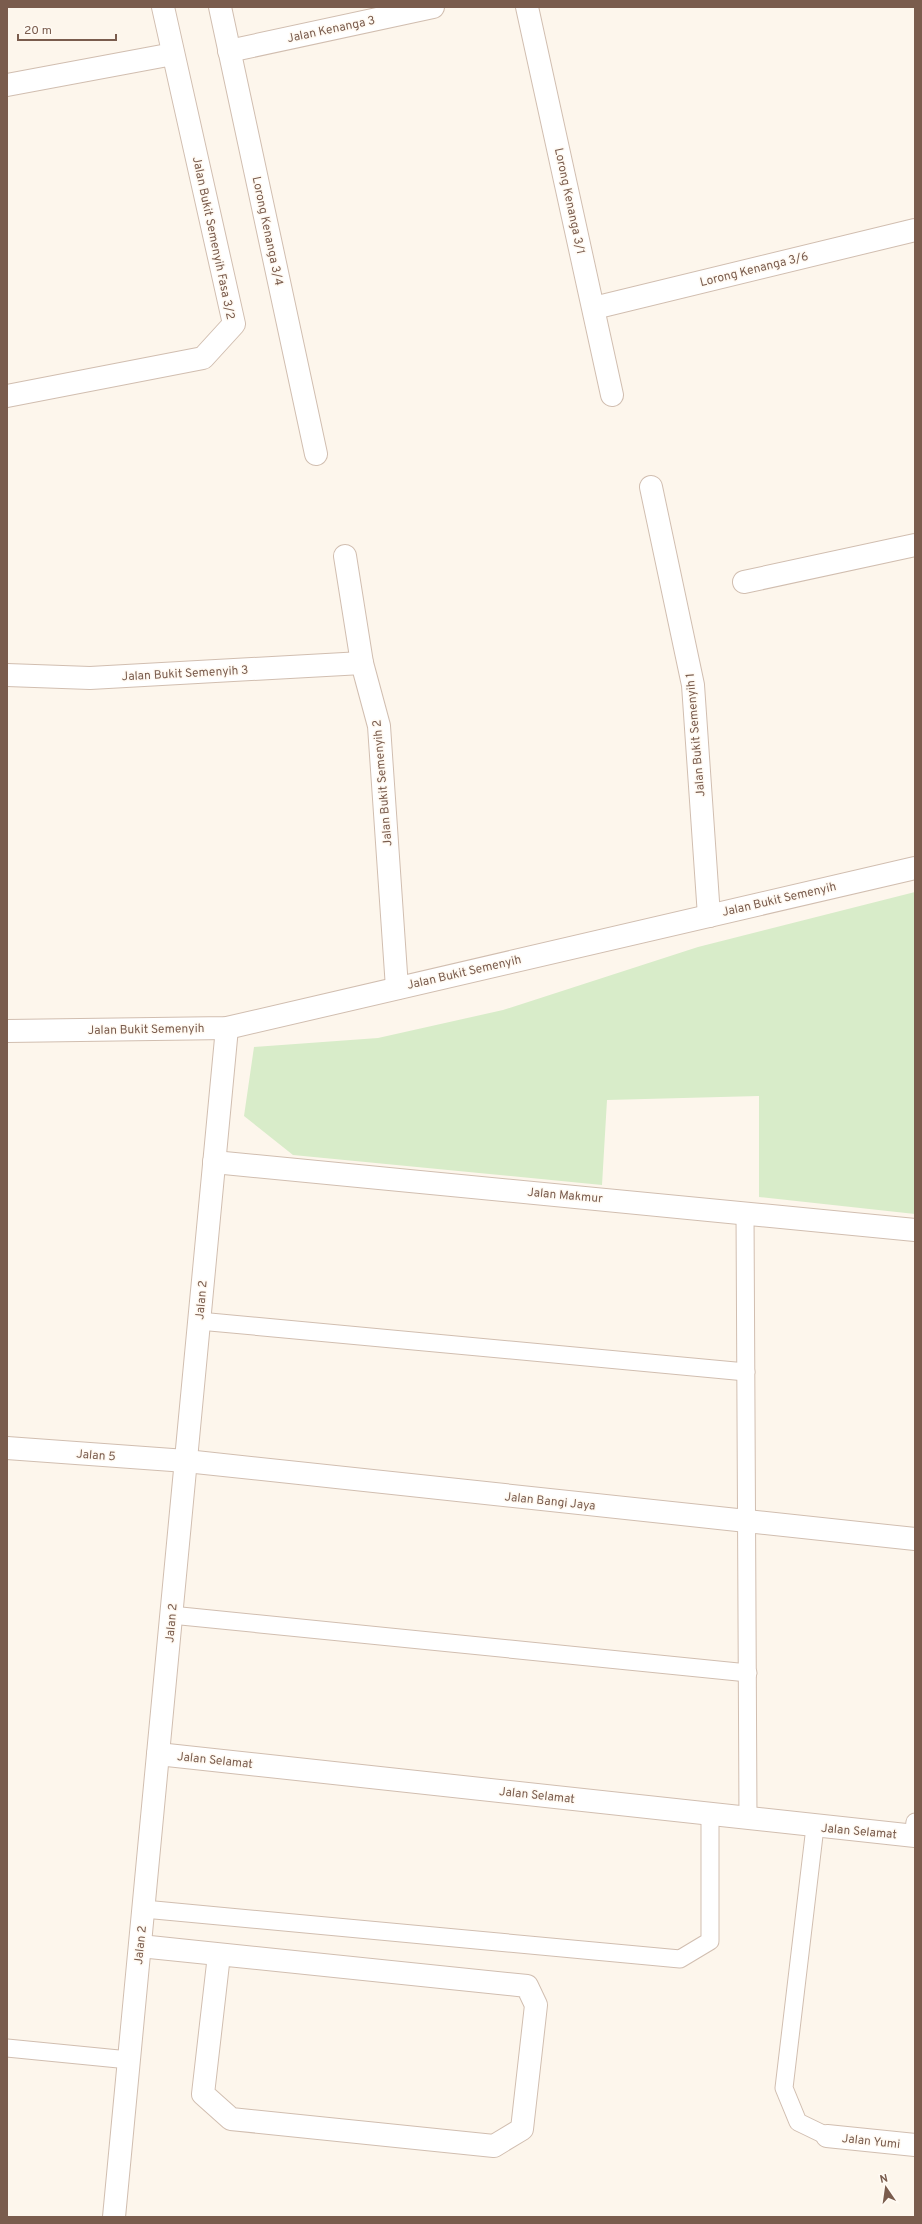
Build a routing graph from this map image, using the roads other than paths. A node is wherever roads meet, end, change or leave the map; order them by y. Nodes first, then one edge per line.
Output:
1 (163, 7) edge
2 (220, 7) edge
3 (433, 7) edge
4 (527, 7) edge
5 (229, 51) junction
6 (173, 54) junction
7 (7, 85) edge
8 (915, 230) edge
9 (594, 308) junction
10 (612, 395) dead end
11 (7, 396) edge
12 (316, 454) dead end
13 (650, 487) dead end
14 (915, 545) edge
15 (345, 556) dead end
16 (744, 582) dead end
17 (362, 663) junction
18 (7, 675) edge
19 (915, 868) edge
20 (709, 916) junction
21 (397, 988) junction
22 (227, 1028) junction
23 (7, 1031) edge
24 (214, 1162) junction
25 (745, 1212) junction
26 (915, 1230) edge
27 (199, 1321) junction
28 (746, 1372) junction
29 (7, 1448) edge
30 (186, 1461) junction
31 (747, 1522) junction
32 (915, 1539) edge
33 (171, 1615) junction
34 (748, 1673) junction
35 (158, 1754) junction
36 (710, 1814) junction
37 (748, 1818) junction
38 (815, 1827) junction
39 (914, 1831) edge
40 (144, 1909) junction
41 (140, 1946) junction
42 (219, 1955) junction
43 (7, 2048) edge
44 (129, 2060) junction
45 (827, 2136) joint
46 (915, 2145) edge
47 (114, 2217) edge

1 - 6 street, Jalan Bukit Semenyih Fasa 3/2
2 - 5 street, Lorong Kenanga 3/4
3 - 5 street, Jalan Kenanga 3
4 - 9 street, Lorong Kenanga 3/1
5 - 12 street, Lorong Kenanga 3/4
6 - 7 street
6 - 11 street, Jalan Bukit Semenyih Fasa 3/2
8 - 9 street, Lorong Kenanga 3/6
9 - 10 street, Lorong Kenanga 3/1
13 - 20 street, Jalan Bukit Semenyih 1
14 - 16 street
15 - 17 street, Jalan Bukit Semenyih 2
17 - 18 street, Jalan Bukit Semenyih 3
17 - 21 street, Jalan Bukit Semenyih 2
19 - 20 street, Jalan Bukit Semenyih
20 - 21 street, Jalan Bukit Semenyih
21 - 22 street, Jalan Bukit Semenyih
22 - 23 street, Jalan Bukit Semenyih
22 - 24 street, Jalan 2
24 - 25 street, Jalan Makmur
24 - 27 street, Jalan 2
25 - 26 street, Jalan Makmur
25 - 28 lane
27 - 28 lane
27 - 30 street, Jalan 2
28 - 31 lane
29 - 30 street, Jalan 5
30 - 31 street, Jalan Bangi Jaya
30 - 33 street, Jalan 2
31 - 32 street, Jalan Bangi Jaya
31 - 34 lane
33 - 34 lane
33 - 35 street, Jalan 2
34 - 37 lane
35 - 36 street, Jalan Selamat
35 - 40 street, Jalan 2
36 - 37 street, Jalan Selamat
36 - 40 lane
37 - 38 street, Jalan Selamat
38 - 39 street, Jalan Selamat
38 - 45 lane
40 - 41 street, Jalan 2
41 - 42 street
41 - 44 street, Jalan 2
42 - 42 street
43 - 44 lane
44 - 47 street, Jalan 2
45 - 46 street, Jalan Yumi

